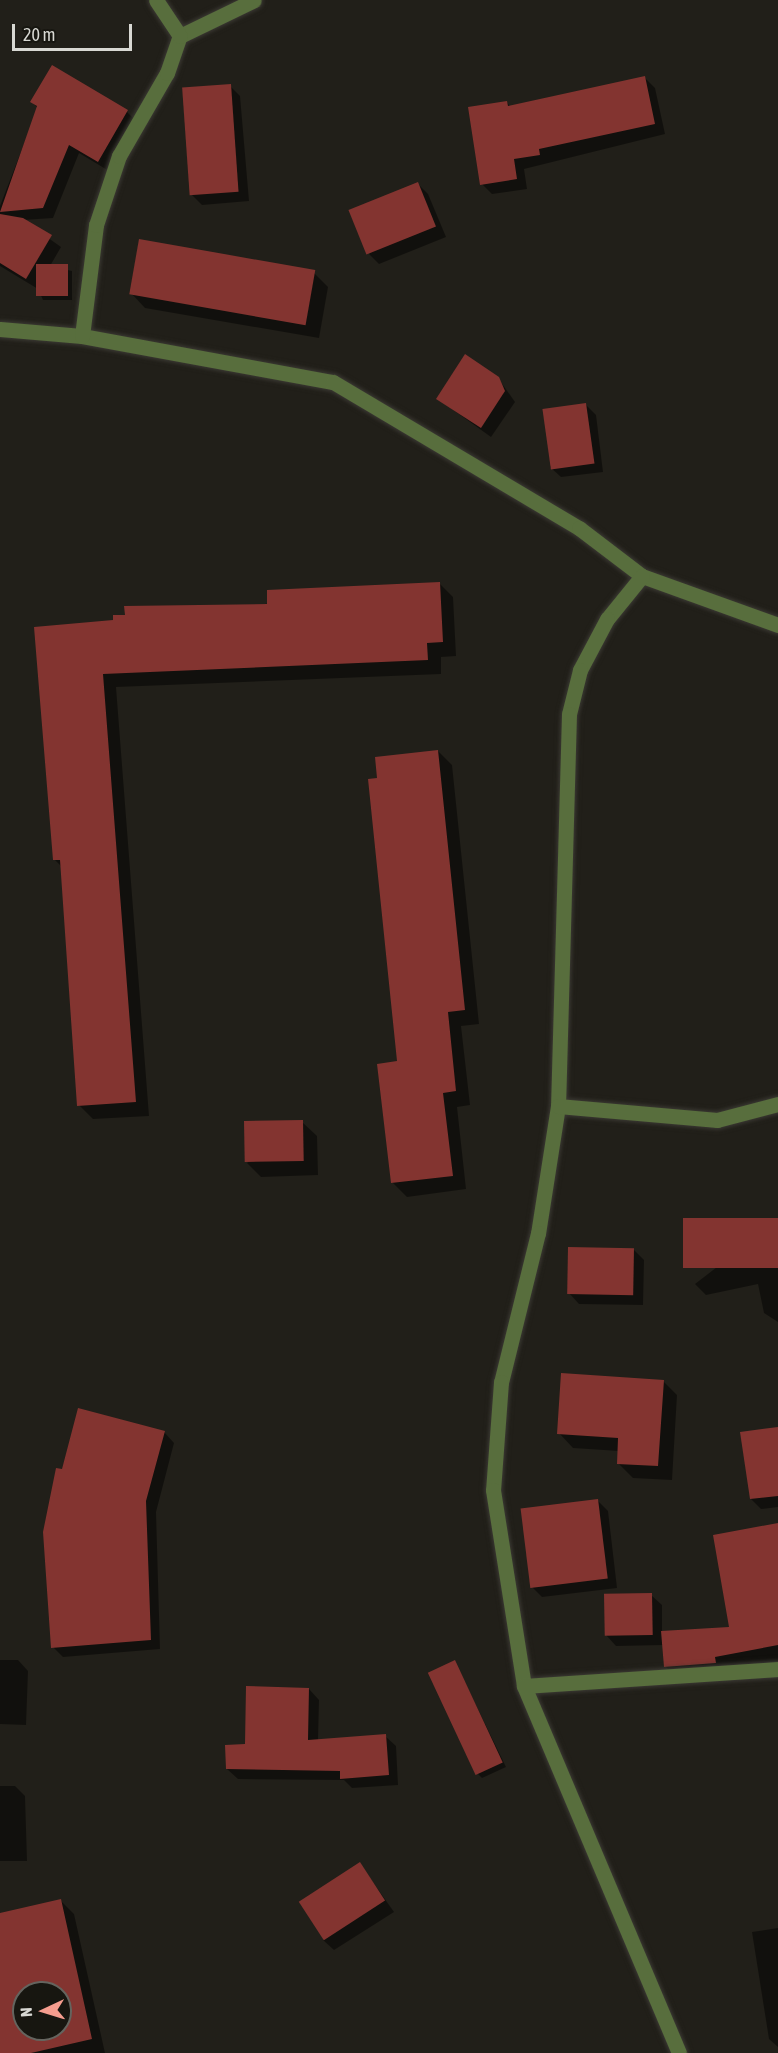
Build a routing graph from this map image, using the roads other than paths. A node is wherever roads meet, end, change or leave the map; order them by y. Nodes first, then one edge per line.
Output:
1 (156, 0) edge
2 (254, 0) edge
3 (180, 36) junction
4 (0, 329) edge
5 (82, 336) junction
6 (642, 576) junction
7 (778, 625) edge
8 (778, 1104) edge
9 (558, 1106) junction
10 (778, 1669) edge
11 (524, 1686) junction
12 (679, 2053) edge

1 - 3 street
2 - 3 street
3 - 5 street
4 - 5 street
5 - 6 street
6 - 7 street
6 - 9 street
8 - 9 street
9 - 11 street
10 - 11 street
11 - 12 street

